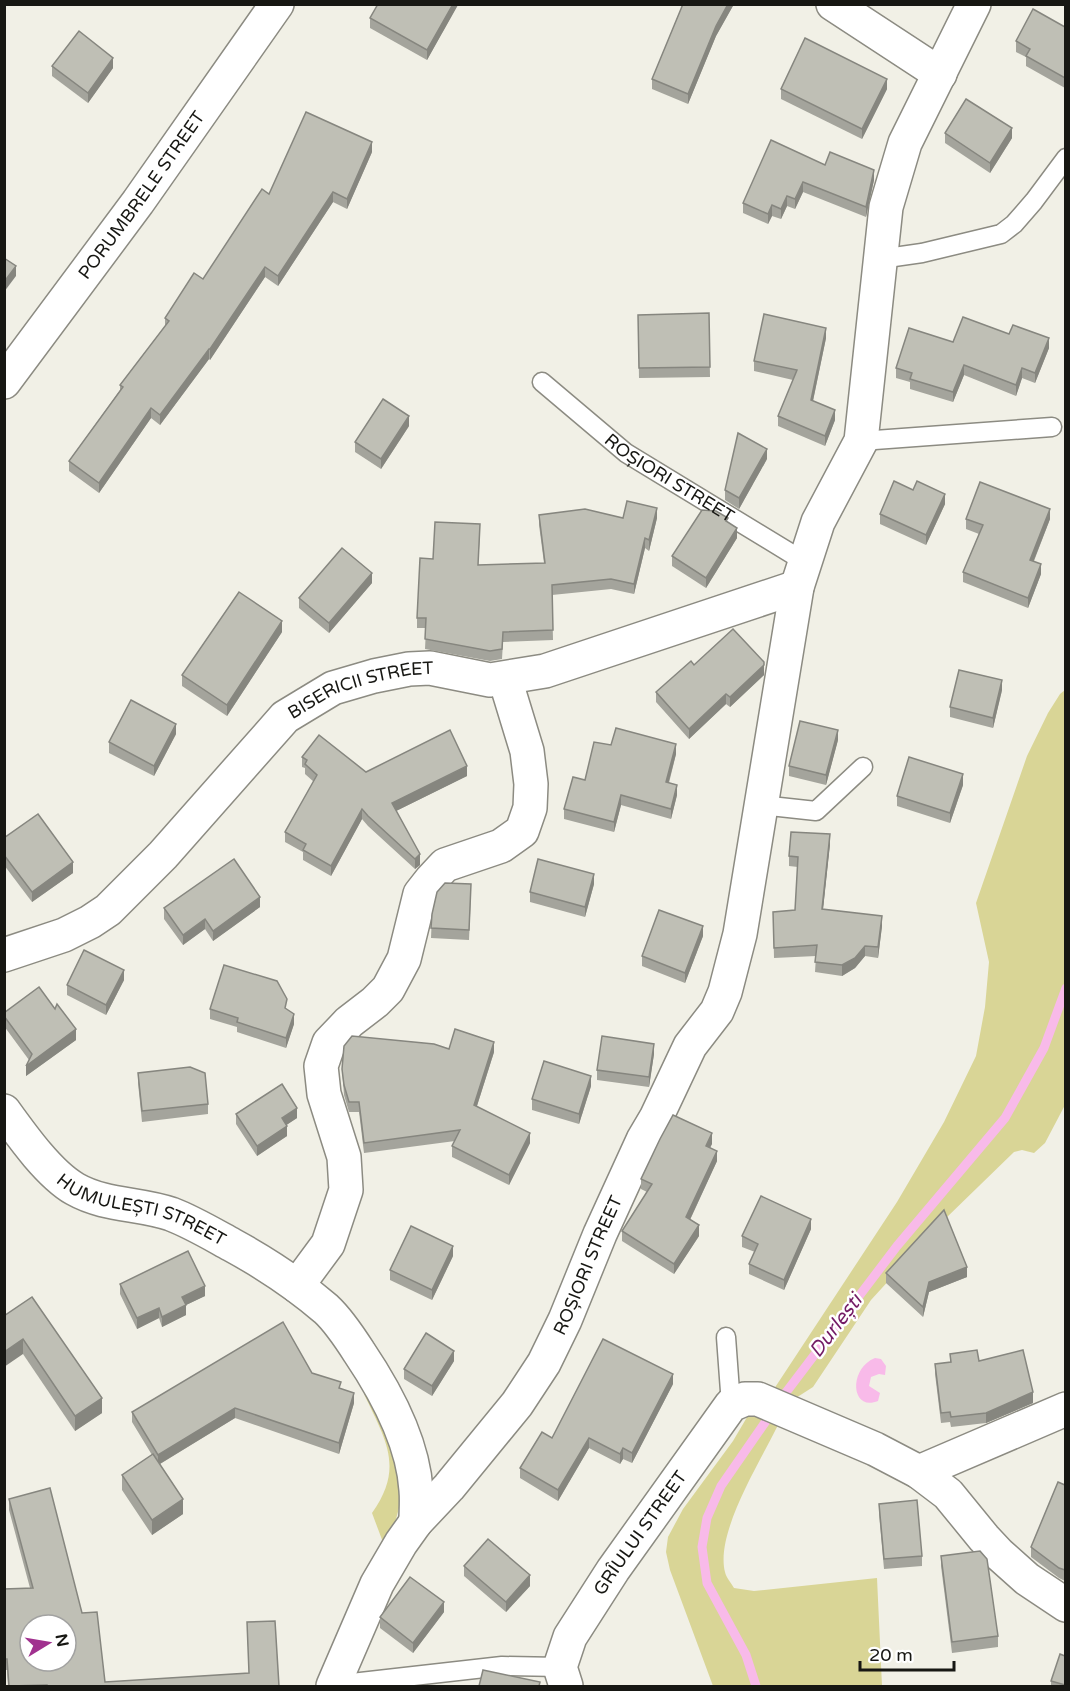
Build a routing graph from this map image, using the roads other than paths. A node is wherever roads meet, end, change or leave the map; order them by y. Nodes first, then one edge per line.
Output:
1 (276, 4) edge
2 (833, 4) edge
3 (974, 4) edge
4 (940, 74) junction
5 (1065, 158) edge
6 (880, 259) junction
7 (4, 382) edge
8 (542, 382) dead end
9 (1052, 427) dead end
10 (861, 441) junction
11 (801, 574) junction
12 (505, 679) junction
13 (863, 766) dead end
14 (761, 805) junction
15 (4, 955) edge
16 (4, 1111) edge
17 (297, 1286) junction
18 (726, 1336) dead end
19 (755, 1404) junction
20 (1065, 1409) edge
21 (919, 1472) junction
22 (416, 1522) junction
23 (1065, 1605) edge
24 (563, 1677) edge
25 (334, 1686) edge

1 - 7 street, PORUMBRELE STREET
2 - 4 street
3 - 4 street, ROȘIORI STREET
4 - 6 street, ROȘIORI STREET
5 - 6 lane
6 - 10 street, ROȘIORI STREET
8 - 11 lane, ROȘIORI STREET
9 - 10 lane
10 - 11 street, ROȘIORI STREET
11 - 12 street, BISERICII STREET
11 - 14 street, ROȘIORI STREET
12 - 15 street, BISERICII STREET
12 - 17 street
13 - 14 lane
14 - 22 street, ROȘIORI STREET
16 - 17 street, HUMULEȘTI STREET
17 - 22 street, HUMULEȘTI STREET
18 - 19 lane
19 - 21 street
19 - 24 street, GRÎULUI STREET
20 - 21 street
21 - 23 street
22 - 25 street, ROȘIORI STREET
24 - 25 lane, GRÎULUI STREET

